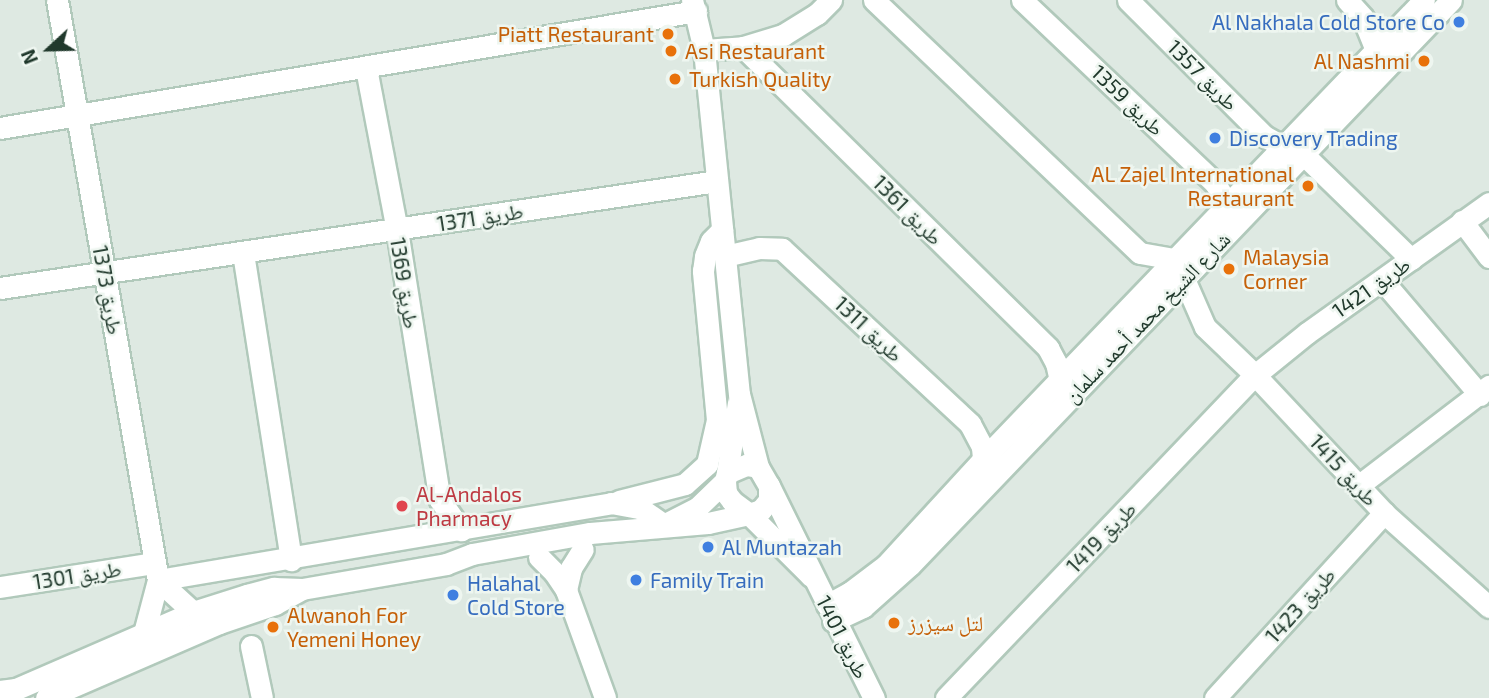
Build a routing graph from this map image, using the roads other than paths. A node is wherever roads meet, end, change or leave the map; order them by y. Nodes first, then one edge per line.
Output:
1 (57, 0) edge
2 (831, 0) edge
3 (874, 0) edge
4 (1022, 0) edge
5 (1128, 0) edge
6 (1424, 0) edge
7 (1451, 0) edge
8 (1352, 4) edge
9 (694, 6) edge
10 (1403, 22) junction
11 (743, 47) junction
12 (704, 50) junction
13 (1376, 50) junction
14 (366, 68) junction
15 (77, 115) junction
16 (0, 128) edge
17 (1282, 146) junction
18 (1303, 154) junction
19 (717, 181) junction
20 (1489, 203) edge
21 (1227, 204) junction
22 (1462, 221) junction
23 (397, 230) junction
24 (722, 230) junction
25 (243, 253) junction
26 (1140, 253) junction
27 (725, 256) junction
28 (1489, 257) edge
29 (1175, 259) junction
30 (1411, 259) junction
31 (105, 272) junction
32 (1184, 279) junction
33 (1382, 280) junction
34 (0, 288) edge
35 (1160, 290) junction
36 (1205, 327) junction
37 (1255, 375) junction
38 (1060, 381) junction
39 (1484, 390) edge
40 (739, 394) junction
41 (984, 459) junction
42 (758, 467) junction
43 (726, 477) junction
44 (769, 486) junction
45 (1358, 486) junction
46 (440, 500) junction
47 (611, 503) junction
48 (1384, 513) junction
49 (749, 514) junction
50 (664, 524) junction
51 (461, 530) junction
52 (620, 533) junction
53 (425, 536) junction
54 (553, 549) junction
55 (583, 549) junction
56 (291, 560) junction
57 (262, 565) junction
58 (156, 572) junction
59 (811, 576) junction
60 (0, 587) edge
61 (302, 589) junction
62 (566, 590) junction
63 (235, 599) junction
64 (275, 604) junction
65 (1489, 607) edge
66 (193, 612) junction
67 (830, 612) junction
68 (219, 623) junction
69 (144, 633) junction
70 (251, 646) junction
71 (5, 692) edge
72 (46, 698) edge
73 (262, 698) edge
74 (605, 698) edge
75 (874, 698) edge
76 (946, 698) edge
77 (1215, 698) edge

1 - 15 street, طريق 1373
2 - 11 street
3 - 26 street
4 - 21 street, طريق 1359
5 - 17 street, طريق 1357
6 - 10 street, شارع الشيخ محمد أحمد سلمان
7 - 18 street, شارع الشيخ محمد أحمد سلمان
8 - 10 street
8 - 13 street
9 - 12 street
9 - 14 street
10 - 13 street, شارع الشيخ محمد أحمد سلمان
11 - 12 street
11 - 38 street, طريق 1361
12 - 19 street
13 - 17 street, شارع الشيخ محمد أحمد سلمان
14 - 15 street
14 - 23 street, طريق 1369
15 - 16 street
15 - 31 street, طريق 1373
17 - 21 street, شارع الشيخ محمد أحمد سلمان
18 - 30 street
18 - 32 street, شارع الشيخ محمد أحمد سلمان
19 - 23 street, طريق 1371
19 - 24 street
20 - 22 street, طريق 1421
21 - 29 street, شارع الشيخ محمد أحمد سلمان
22 - 28 street
22 - 30 street, طريق 1421
23 - 25 street, طريق 1371
23 - 46 street, طريق 1369
24 - 27 street
24 - 47 street, طريق 1301
25 - 31 street, طريق 1371
25 - 56 street
26 - 29 street
26 - 35 street
27 - 40 street
27 - 41 street, طريق 1311
29 - 35 street, شارع الشيخ محمد أحمد سلمان
30 - 33 street, طريق 1421
31 - 34 street, طريق 1371
31 - 58 street, طريق 1373
32 - 35 street, شارع الشيخ محمد أحمد سلمان
32 - 36 street, طريق 1415
33 - 37 street, طريق 1421
33 - 39 street
35 - 36 street, طريق 1415
35 - 38 street, شارع الشيخ محمد أحمد سلمان
35 - 67 street, شارع الشيخ محمد أحمد سلمان
36 - 37 street, طريق 1415
37 - 45 street, طريق 1415
37 - 76 street, طريق 1419
38 - 41 street, شارع الشيخ محمد أحمد سلمان
39 - 45 street
40 - 42 street
40 - 43 street
41 - 67 street, شارع الشيخ محمد أحمد سلمان
42 - 43 street
42 - 44 street
43 - 49 street
43 - 50 street
44 - 49 street
44 - 59 street, طريق 1401
45 - 48 street, طريق 1415
46 - 51 street, طريق 1369
46 - 53 street
47 - 50 street
47 - 51 street, طريق 1301
48 - 65 street, طريق 1415
48 - 77 street, طريق 1423
49 - 50 street
49 - 59 street, طريق 1401
50 - 52 street
51 - 53 street, طريق 1301
52 - 54 street
52 - 55 street
53 - 56 street, طريق 1301
54 - 55 street
54 - 61 street
54 - 62 street
55 - 62 street
56 - 57 street, طريق 1301
57 - 58 street, طريق 1301
57 - 63 street
58 - 60 street, طريق 1301
58 - 66 street
58 - 69 street
59 - 67 street, طريق 1401
61 - 63 street
61 - 64 street
62 - 74 street
63 - 66 street
64 - 68 street
64 - 70 street
66 - 69 street
67 - 75 street, طريق 1401
68 - 70 street
68 - 72 street
69 - 71 street
70 - 73 street

